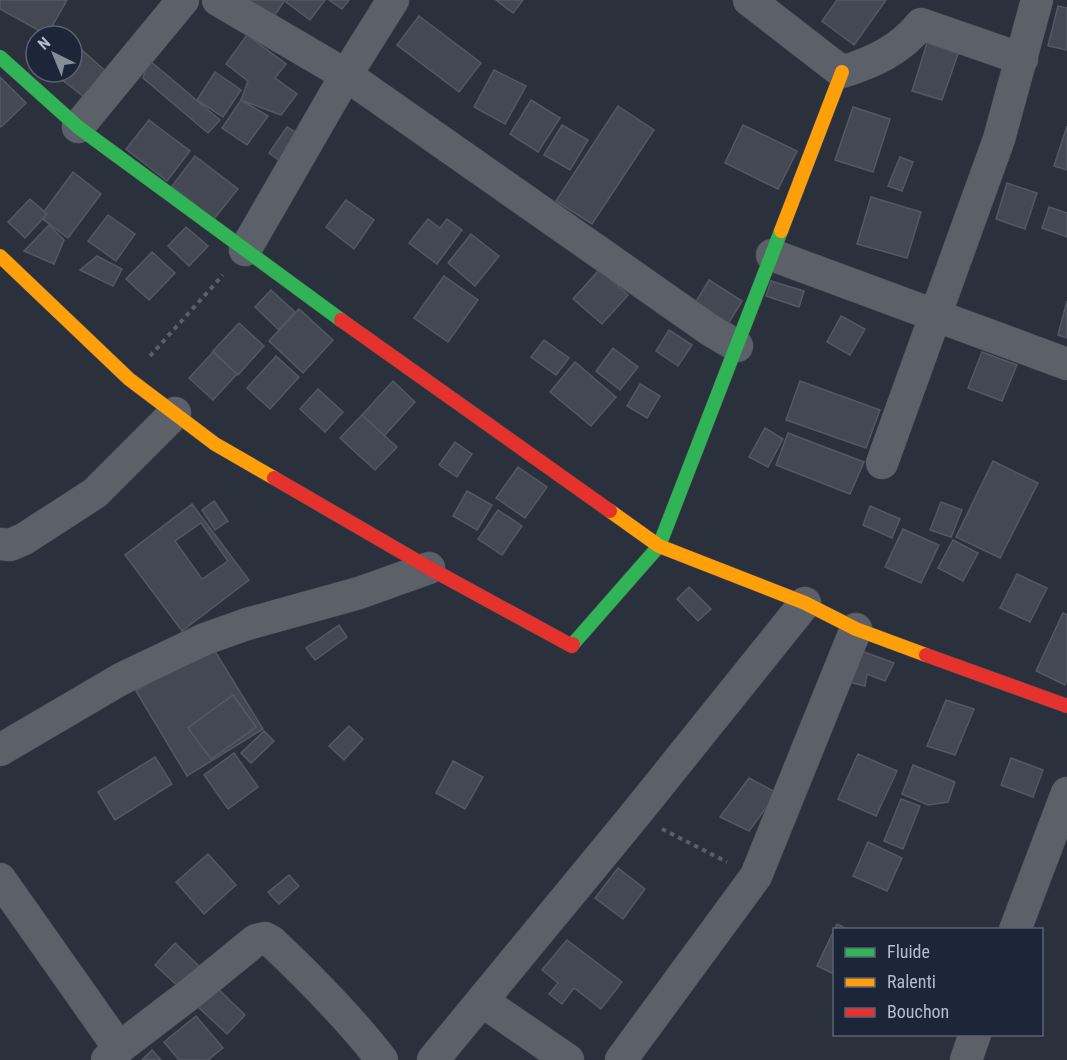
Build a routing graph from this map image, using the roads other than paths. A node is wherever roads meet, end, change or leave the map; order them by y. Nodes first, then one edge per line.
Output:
1 (183, 0) edge
2 (218, 0) edge
3 (393, 0) edge
4 (749, 0) edge
5 (1037, 0) edge
6 (921, 12) edge
7 (0, 57) edge
8 (1022, 59) junction
9 (843, 72) junction
10 (346, 75) junction
11 (78, 128) junction
12 (245, 250) junction
13 (772, 255) junction
14 (0, 256) edge
15 (936, 316) junction
16 (736, 346) junction
17 (1067, 364) edge
18 (175, 413) junction
19 (882, 462) dead end
20 (0, 544) edge
21 (659, 546) junction
22 (429, 568) junction
23 (805, 603) junction
24 (856, 629) junction
25 (1067, 706) edge
26 (0, 750) edge
27 (1067, 793) edge
28 (0, 879) edge
29 (1016, 928) edge
30 (482, 1002) junction
31 (975, 1036) edge
32 (113, 1054) edge
33 (382, 1060) edge
34 (433, 1060) edge
35 (568, 1060) edge
36 (621, 1060) edge
37 (966, 1060) edge

1 - 11 street
2 - 10 street
3 - 10 street
4 - 9 street
5 - 8 street
6 - 8 street
6 - 9 street
7 - 11 street
8 - 15 street
9 - 13 street
10 - 12 street
10 - 16 street
11 - 12 street
12 - 21 street
13 - 15 street
13 - 16 street
14 - 18 street
15 - 17 street
15 - 19 street
16 - 21 street
18 - 20 street
18 - 22 street
21 - 22 street
21 - 23 street
22 - 26 street
23 - 24 street
23 - 30 street
24 - 25 street
24 - 36 street
27 - 29 street
28 - 32 street
30 - 34 street
30 - 35 street
31 - 37 street
32 - 33 street

